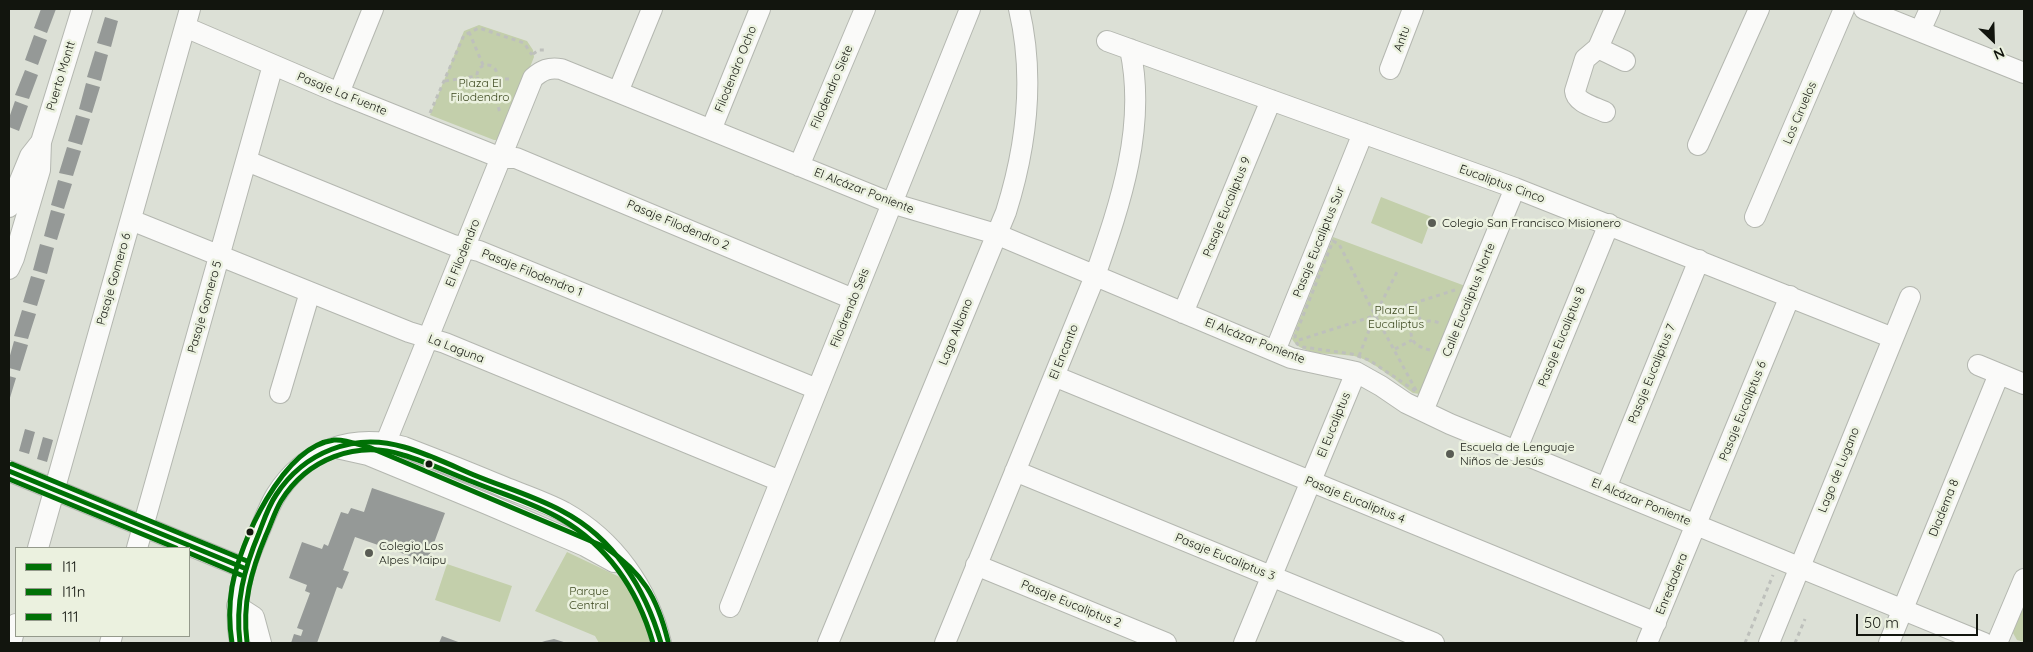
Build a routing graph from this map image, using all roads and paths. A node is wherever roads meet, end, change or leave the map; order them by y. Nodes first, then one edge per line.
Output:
1 (82, 9) edge
2 (373, 9) edge
3 (652, 9) edge
4 (760, 9) edge
5 (865, 9) edge
6 (970, 9) edge
7 (1413, 9) edge
8 (1615, 9) edge
9 (1759, 9) edge
10 (1844, 9) edge
11 (1864, 9) edge
12 (1930, 9) edge
13 (1016, 10) edge
14 (187, 18) edge
15 (1920, 31) junction
16 (469, 32) junction
17 (1107, 40) dead end
18 (1598, 48) junction
19 (1130, 49) junction
20 (532, 55) dead end
21 (1625, 61) dead end
22 (273, 65) junction
23 (483, 65) junction
24 (546, 69) joint
25 (1390, 69) dead end
26 (2024, 73) edge
27 (477, 76) junction
28 (521, 78) dead end
29 (496, 79) junction
30 (446, 80) junction
31 (492, 84) junction
32 (618, 92) junction
33 (339, 93) junction
34 (1271, 100) junction
35 (1605, 112) dead end
36 (501, 115) dead end
37 (425, 127) junction
38 (711, 130) junction
39 (1363, 133) junction
40 (41, 142) junction
41 (1698, 145) dead end
42 (501, 158) junction
43 (246, 161) junction
44 (799, 166) junction
45 (1515, 188) junction
46 (892, 203) junction
47 (9, 207) edge
48 (1755, 217) dead end
49 (16, 220) edge
50 (131, 220) junction
51 (1608, 224) junction
52 (996, 234) junction
53 (466, 248) junction
54 (220, 255) junction
55 (1699, 260) junction
56 (9, 269) edge
57 (1398, 270) dead end
58 (1095, 276) junction
59 (1463, 288) dead end
60 (310, 292) junction
61 (1790, 296) junction
62 (1910, 298) dead end
63 (854, 299) junction
64 (1414, 302) junction
65 (1183, 313) junction
66 (1375, 315) junction
67 (1421, 322) junction
68 (1449, 327) dead end
69 (428, 338) junction
70 (1893, 338) junction
71 (1296, 340) junction
72 (1412, 340) junction
73 (1395, 349) junction
74 (1275, 351) junction
75 (1438, 353) dead end
76 (1357, 364) junction
77 (1978, 365) dead end
78 (1999, 374) junction
79 (1054, 376) junction
80 (2024, 384) edge
81 (1424, 385) dead end
82 (817, 389) junction
83 (1417, 392) junction
84 (280, 393) dead end
85 (1423, 411) junction
86 (386, 442) junction
87 (333, 448) junction
88 (1516, 451) junction
89 (9, 471) edge
90 (1015, 471) junction
91 (780, 481) junction
92 (1311, 482) junction
93 (1606, 488) junction
94 (54, 489) junction
95 (1696, 525) junction
96 (143, 526) junction
97 (38, 547) edge
98 (137, 547) edge
99 (1780, 559) junction
100 (976, 565) junction
101 (1799, 567) junction
102 (244, 568) junction
103 (1272, 576) junction
104 (2024, 580) edge
105 (636, 581) junction
106 (237, 606) junction
107 (730, 607) dead end
108 (1903, 610) junction
109 (1805, 619) dead end
110 (1656, 623) junction
111 (15, 628) edge
112 (11, 643) edge
113 (240, 643) edge
114 (261, 643) edge
115 (661, 643) edge
116 (828, 643) edge
117 (944, 643) edge
118 (1166, 643) edge
119 (1244, 643) edge
120 (1434, 643) edge
121 (1648, 643) edge
122 (1745, 643) edge
123 (1769, 643) edge
124 (1794, 643) edge
125 (1889, 643) edge
126 (1984, 643) edge
127 (1997, 643) edge

1 - 40 street, Puerto Montt
2 - 33 street
3 - 32 street
4 - 38 street, Filodendro Ocho
5 - 44 street, Filodendro Siete
6 - 46 street, Filodrendo Seis
7 - 25 street, Antu
8 - 18 street
9 - 41 street
10 - 48 street, Los Ciruelos
11 - 15 street
12 - 15 street
13 - 52 street, Lago Albano
14 - 22 street, Pasaje La Fuente
14 - 50 street, Pasaje Gomero 6
15 - 26 street
16 - 20 path
16 - 23 path
16 - 30 path
17 - 19 street, Eucaliptus Cinco
18 - 21 street
18 - 35 street
19 - 34 street, Eucaliptus Cinco
19 - 58 street, El Encanto
22 - 33 street, Pasaje La Fuente
22 - 43 street, Pasaje Gomero 5
23 - 27 path
23 - 29 path
24 - 32 street, El Alcázar Poniente
24 - 42 street, El Filodendro
27 - 30 path
27 - 31 path
28 - 29 path
29 - 31 path
30 - 37 path
31 - 36 path
32 - 38 street, El Alcázar Poniente
33 - 37 street, Pasaje La Fuente
34 - 39 street, Eucaliptus Cinco
34 - 65 street, Pasaje Eucaliptus 9
37 - 42 street, Pasaje La Fuente
38 - 44 street, El Alcázar Poniente
39 - 45 street, Eucaliptus Cinco
39 - 74 street, Pasaje Eucaliptus Sur
40 - 47 street, Puerto Montt
40 - 49 street, Puerto Montt
42 - 53 street, El Filodendro
42 - 63 street, Pasaje Filodendro 2
43 - 53 street, Pasaje Filodendro 1
43 - 54 street, Pasaje Gomero 5
44 - 46 street, El Alcázar Poniente
45 - 51 street, Eucaliptus Cinco
45 - 85 street, Calle Eucaliptus Norte
46 - 52 street, El Alcázar Poniente
46 - 63 street, Filodrendo Seis
49 - 56 street, Puerto Montt
50 - 54 street, La Laguna
50 - 94 street, Pasaje Gomero 6
51 - 55 street, Eucaliptus Cinco
51 - 88 street, Pasaje Eucaliptus 8
52 - 58 street, El Alcázar Poniente
52 - 116 street, Lago Albano
53 - 69 street, El Filodendro
53 - 82 street, Pasaje Filodendro 1
54 - 60 street, La Laguna
54 - 96 street, Pasaje Gomero 5
55 - 61 street, Eucaliptus Cinco
55 - 93 street, Pasaje Eucaliptus 7
57 - 66 path
58 - 65 street, El Alcázar Poniente
58 - 79 street, El Encanto
59 - 64 path
60 - 69 street, La Laguna
60 - 84 street
61 - 70 street, Eucaliptus Cinco
61 - 95 street, Pasaje Eucaliptus 6
62 - 70 street, Lago de Lugano
63 - 82 street, Filodrendo Seis
64 - 66 path
64 - 67 path
65 - 74 street, El Alcázar Poniente
66 - 71 path
66 - 71 path
66 - 73 path
66 - 76 path
67 - 68 path
67 - 72 path
69 - 86 street, El Filodendro
69 - 91 street, La Laguna
70 - 101 street, Lago de Lugano
71 - 76 path
72 - 73 path
72 - 75 path
73 - 83 path
74 - 76 street, El Alcázar Poniente
76 - 83 path
76 - 85 street, El Alcázar Poniente
76 - 92 street, El Eucaliptus
77 - 78 street
78 - 80 street
78 - 108 street, Diadema 8
79 - 90 street, El Encanto
79 - 92 street, Pasaje Eucaliptus 4
81 - 83 path
82 - 91 street, Filodrendo Seis
85 - 88 street, El Alcázar Poniente
86 - 87 street
86 - 105 street
87 - 102 street
87 - 105 street
88 - 93 street, El Alcázar Poniente
89 - 94 street
90 - 100 street, El Encanto
90 - 103 street, Pasaje Eucaliptus 3
91 - 107 street, Filodrendo Seis
92 - 103 street, El Eucaliptus
92 - 110 street, Pasaje Eucaliptus 4
93 - 95 street, El Alcázar Poniente
94 - 96 street
94 - 97 street, Pasaje Gomero 6
95 - 99 street, El Alcázar Poniente
95 - 110 street, Enredadera
96 - 98 street, Pasaje Gomero 5
96 - 102 street
99 - 101 street, El Alcázar Poniente
99 - 122 path
100 - 117 street, El Encanto
100 - 118 street, Pasaje Eucaliptus 2
101 - 108 street, El Alcázar Poniente
101 - 123 street, Lago de Lugano
102 - 106 street
103 - 119 street, El Eucaliptus
103 - 120 street, Pasaje Eucaliptus 3
104 - 127 street
105 - 115 street
106 - 113 street
106 - 114 street
108 - 125 street, Diadema 8
108 - 126 street, El Alcázar Poniente
109 - 124 path
110 - 121 street, Enredadera
111 - 112 street

